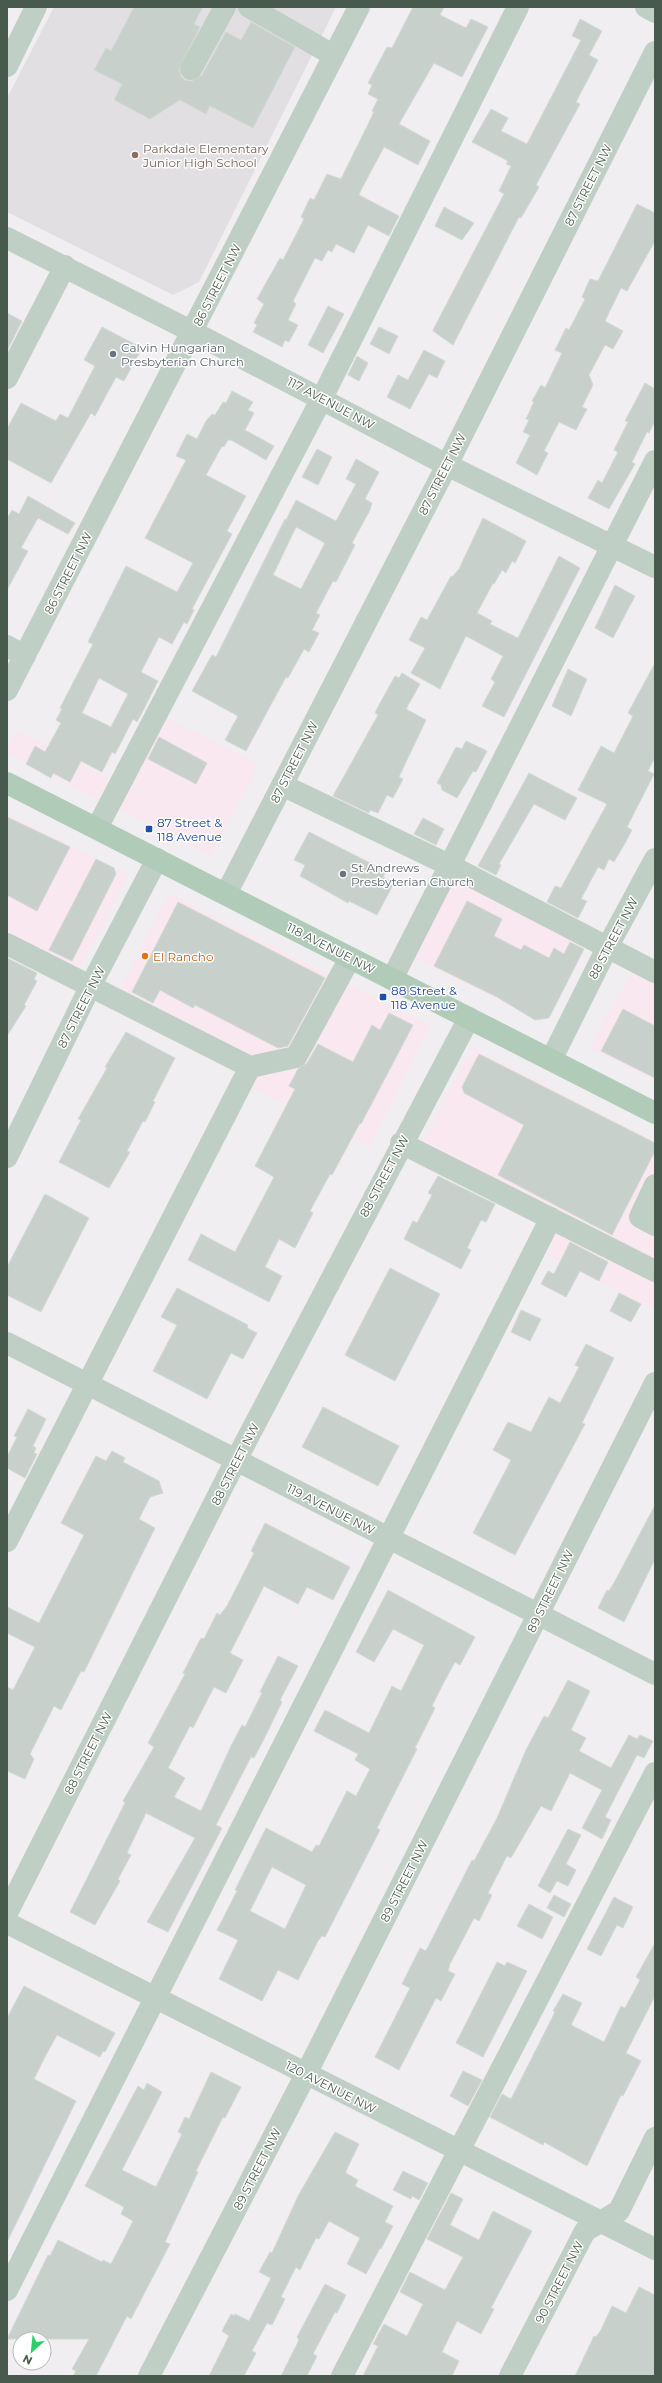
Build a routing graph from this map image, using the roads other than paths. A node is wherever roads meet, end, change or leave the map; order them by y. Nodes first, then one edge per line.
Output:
1 (36, 7) edge
2 (225, 7) edge
3 (249, 7) edge
4 (359, 7) edge
5 (518, 7) edge
6 (646, 7) edge
7 (655, 12) edge
8 (655, 52) edge
9 (333, 55) junction
10 (7, 66) edge
11 (191, 69) dead end
12 (7, 238) edge
13 (65, 266) junction
14 (193, 332) junction
15 (7, 378) edge
16 (322, 398) junction
17 (655, 461) edge
18 (448, 465) junction
19 (613, 546) junction
20 (655, 567) edge
21 (16, 651) edge
22 (7, 690) edge
23 (7, 783) edge
24 (282, 784) junction
25 (97, 828) junction
26 (157, 859) junction
27 (655, 859) edge
28 (449, 865) junction
29 (226, 894) junction
30 (7, 944) edge
31 (607, 948) junction
32 (350, 958) junction
33 (655, 972) edge
34 (392, 979) junction
35 (90, 987) junction
36 (469, 1018) junction
37 (551, 1060) junction
38 (250, 1067) junction
39 (655, 1113) edge
40 (402, 1142) junction
41 (7, 1157) edge
42 (655, 1184) edge
43 (551, 1218) junction
44 (655, 1225) edge
45 (655, 1271) edge
46 (7, 1343) edge
47 (655, 1383) edge
48 (88, 1384) junction
49 (647, 1421) edge
50 (236, 1460) junction
51 (390, 1539) junction
52 (7, 1541) edge
53 (539, 1614) junction
54 (655, 1674) edge
55 (655, 1773) edge
56 (7, 1913) edge
57 (7, 1923) edge
58 (156, 1997) junction
59 (306, 2074) junction
60 (655, 2138) edge
61 (458, 2151) junction
62 (601, 2221) junction
63 (655, 2249) edge
64 (7, 2290) edge
65 (149, 2376) edge
66 (342, 2376) edge
67 (510, 2376) edge

1 - 10 street
2 - 11 street
3 - 9 street
4 - 9 street, 86 STREET NW
5 - 16 street
6 - 7 street
8 - 18 street, 87 STREET NW
9 - 14 street, 86 STREET NW
12 - 13 street, 117 AVENUE NW
13 - 14 street, 117 AVENUE NW
13 - 15 street
14 - 16 street, 117 AVENUE NW
14 - 21 street, 86 STREET NW
16 - 18 street, 117 AVENUE NW
16 - 25 street
17 - 19 street
18 - 19 street, 117 AVENUE NW
18 - 24 street, 87 STREET NW
19 - 20 street, 117 AVENUE NW
19 - 28 street
21 - 22 street, 86 STREET NW
23 - 25 main road, 118 AVENUE NW
24 - 28 street
24 - 29 street, 87 STREET NW
25 - 26 main road, 118 AVENUE NW
26 - 29 main road, 118 AVENUE NW
26 - 35 street, 87 STREET NW
27 - 31 street, 88 STREET NW
28 - 31 street
28 - 34 street
29 - 32 main road, 118 AVENUE NW
30 - 35 street
31 - 33 street
31 - 37 street, 88 STREET NW
32 - 34 main road, 118 AVENUE NW
32 - 38 street
34 - 36 main road, 118 AVENUE NW
35 - 38 street
35 - 41 street, 87 STREET NW
36 - 37 main road, 118 AVENUE NW
36 - 40 street, 88 STREET NW
37 - 39 main road, 118 AVENUE NW
38 - 48 street
40 - 43 street
40 - 50 street, 88 STREET NW
42 - 44 street
43 - 45 street
43 - 51 street
46 - 48 street, 119 AVENUE NW
47 - 49 street, 89 STREET NW
48 - 50 street, 119 AVENUE NW
48 - 52 street
49 - 53 street, 89 STREET NW
50 - 51 street, 119 AVENUE NW
50 - 56 street, 88 STREET NW
51 - 53 street, 119 AVENUE NW
51 - 58 street
53 - 54 street, 119 AVENUE NW
53 - 59 street, 89 STREET NW
55 - 61 street
57 - 58 street, 120 AVENUE NW
58 - 59 street, 120 AVENUE NW
58 - 64 street
59 - 61 street, 120 AVENUE NW
59 - 65 street, 89 STREET NW
60 - 62 street, 90 STREET NW
61 - 62 street, 120 AVENUE NW
61 - 66 street
62 - 63 street, 120 AVENUE NW
62 - 67 street, 90 STREET NW

